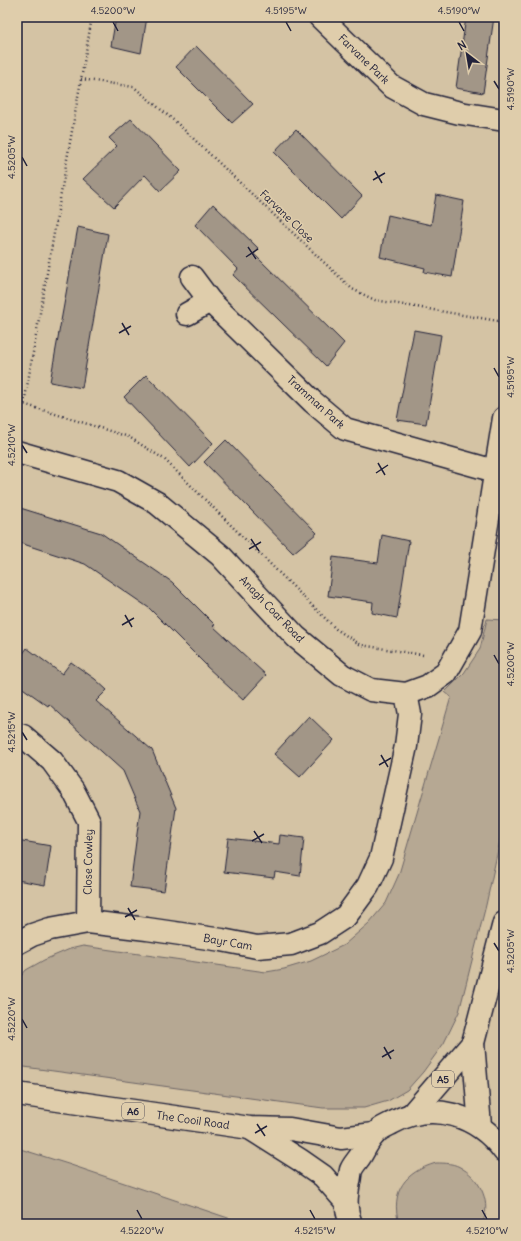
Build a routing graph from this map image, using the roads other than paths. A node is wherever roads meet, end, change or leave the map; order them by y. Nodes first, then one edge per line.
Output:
1 (320, 17) edge
2 (504, 120) edge
3 (192, 277) dead end
4 (210, 301) junction
5 (187, 314) dead end
6 (504, 418) edge
7 (17, 452) edge
8 (495, 471) junction
9 (406, 694) junction
10 (17, 734) edge
11 (88, 922) junction
12 (504, 923) edge
13 (17, 943) edge
14 (473, 1043) junction
15 (17, 1094) edge
16 (412, 1114) junction
17 (480, 1126) junction
18 (250, 1128) junction
19 (374, 1134) junction
20 (504, 1151) edge
21 (346, 1202) junction
22 (351, 1224) edge

1 - 2 main road, Farvane Park
3 - 4 main road, Tramman Park
4 - 5 main road
4 - 8 main road, Tramman Park
6 - 8 main road, Anagh Coar Road
7 - 9 main road, Anagh Coar Road
8 - 9 main road, Anagh Coar Road
9 - 11 main road, Bayr Cam
10 - 11 main road, Close Cowley
11 - 13 main road, Bayr Cam
12 - 14 main road, A5
14 - 16 main road, A5
14 - 17 main road, A5
15 - 18 main road, The Cooil Road / A6
16 - 17 main road
16 - 19 main road
17 - 20 main road
18 - 19 main road, The Cooil Road / A6
18 - 21 main road, The Cooil Road / A6
19 - 21 main road
21 - 22 main road

